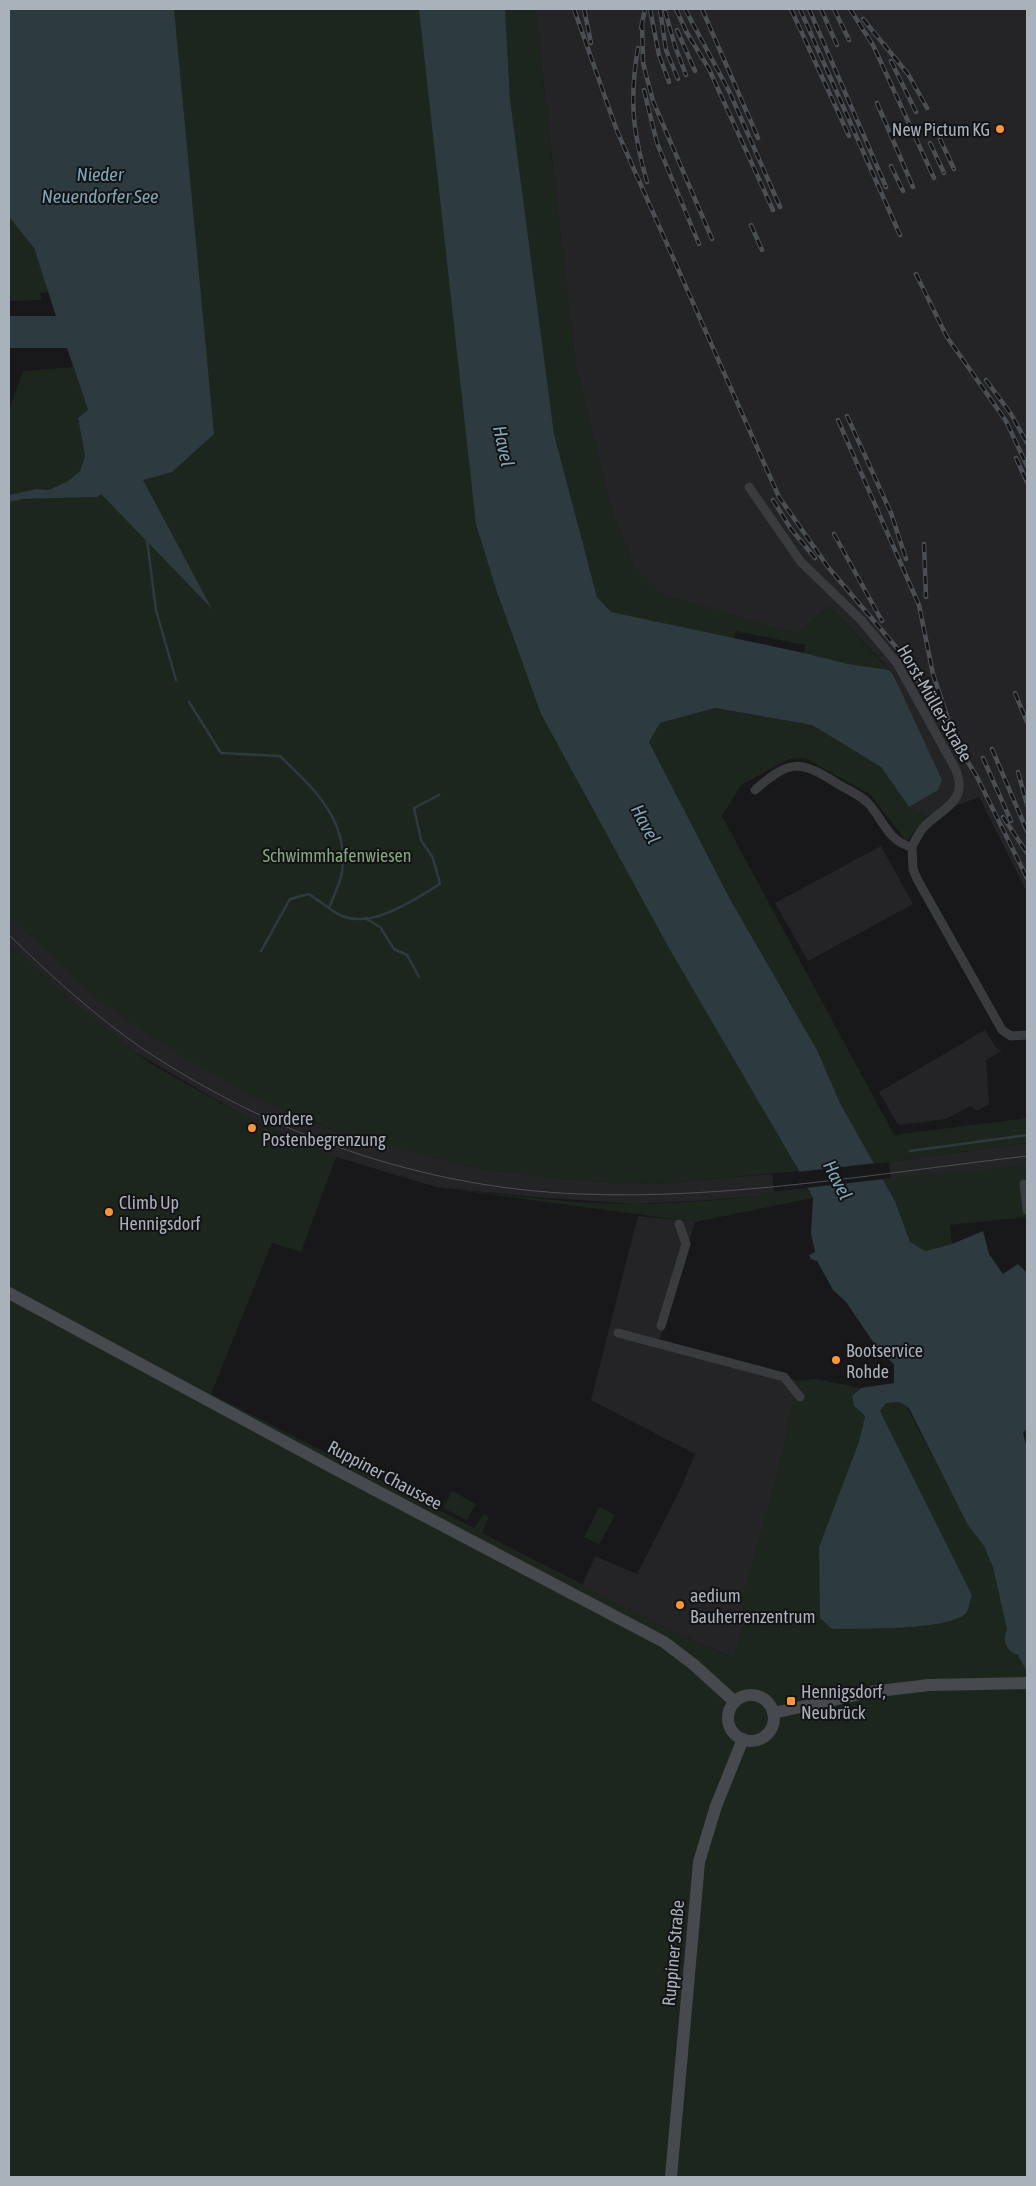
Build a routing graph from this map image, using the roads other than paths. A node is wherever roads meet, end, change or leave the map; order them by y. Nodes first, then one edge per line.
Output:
1 (750, 487) dead end
2 (755, 790) dead end
3 (912, 847) junction
4 (1027, 1035) edge
5 (1024, 1184) dead end
6 (1027, 1210) edge
7 (679, 1224) dead end
8 (9, 1293) edge
9 (661, 1326) dead end
10 (618, 1333) dead end
11 (800, 1397) dead end
12 (1027, 1683) edge
13 (735, 1702) junction
14 (773, 1713) junction
15 (743, 1739) junction
16 (672, 2177) edge

1 - 3 street, Horst-Müller-Straße
2 - 3 street
3 - 4 street
5 - 6 street
7 - 9 street
8 - 13 main road, Ruppiner Chaussee
10 - 11 street
12 - 14 main road
13 - 14 main road
13 - 15 main road
14 - 15 main road
15 - 16 main road, Ruppiner Straße

